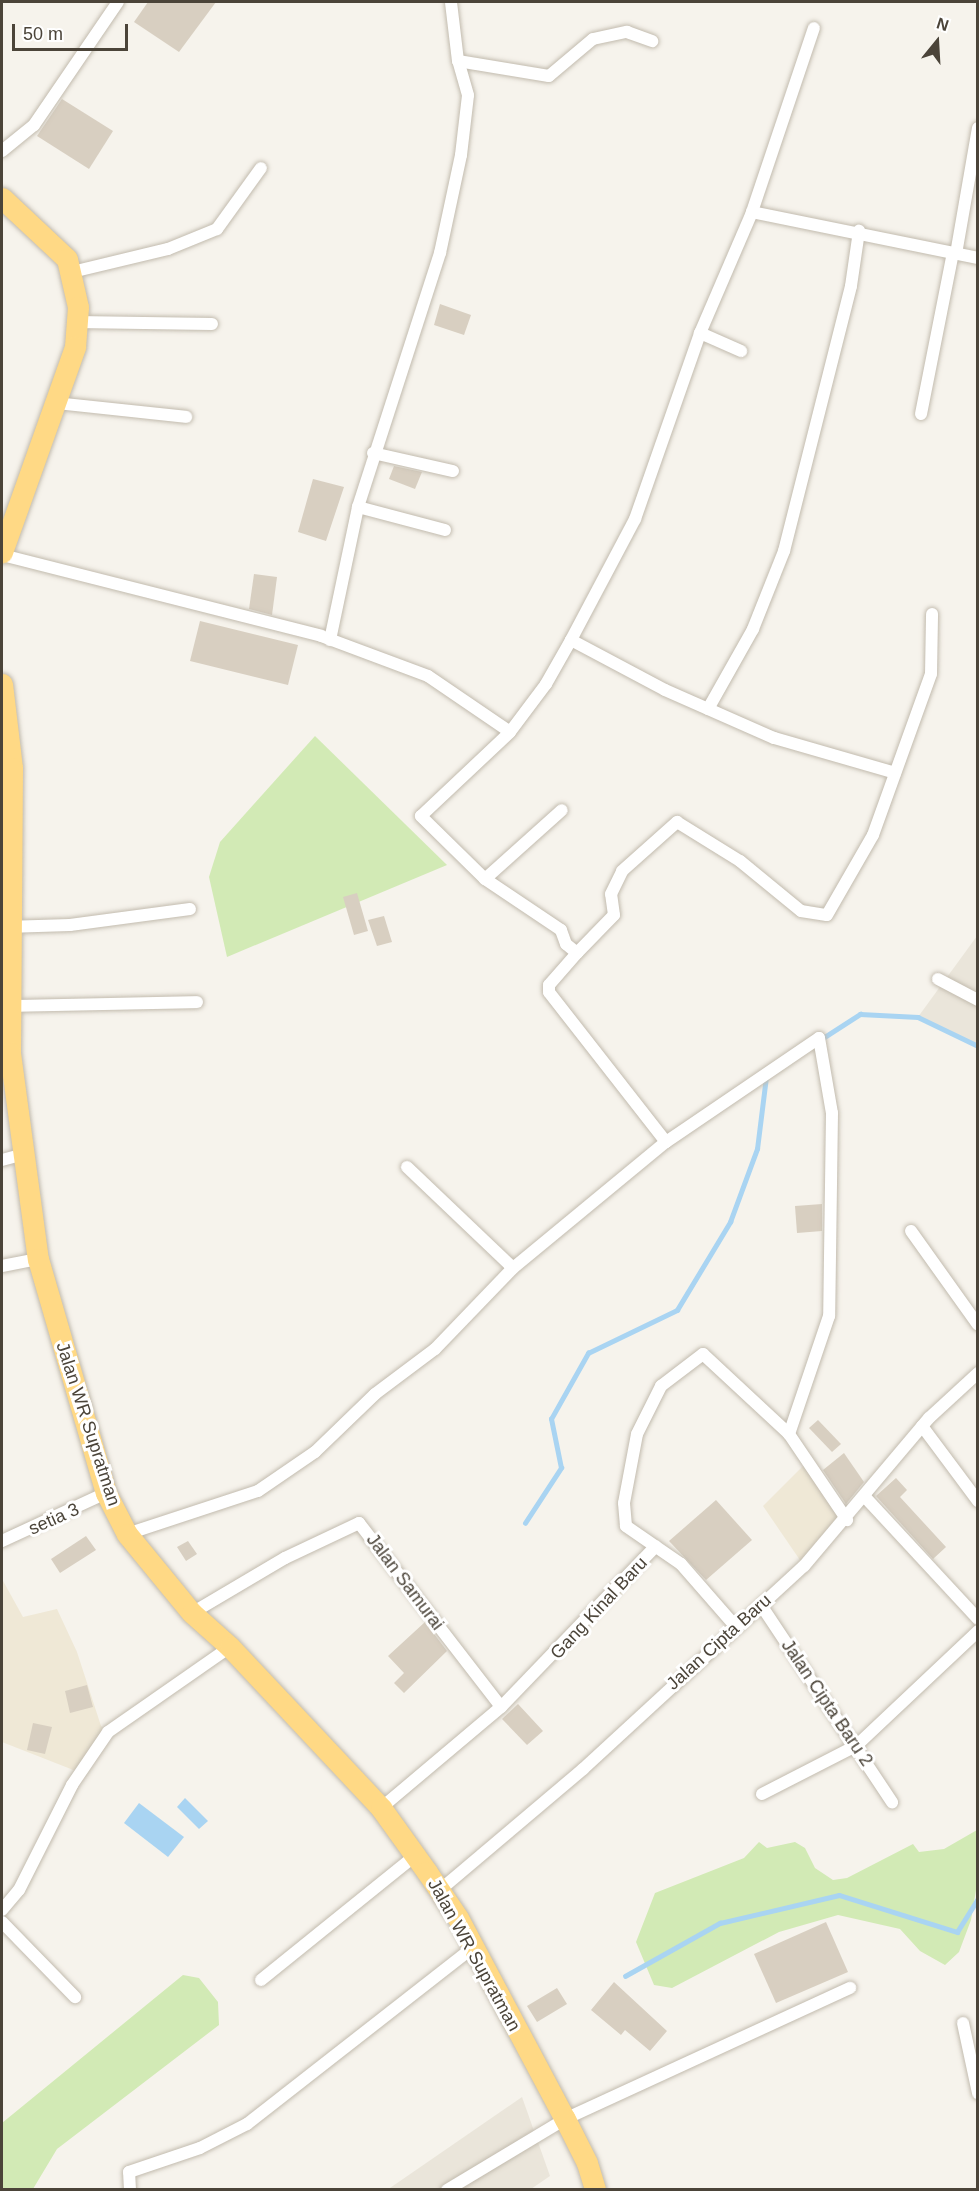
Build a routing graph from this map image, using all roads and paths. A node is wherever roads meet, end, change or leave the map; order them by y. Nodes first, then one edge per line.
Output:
1 (118, 2) edge
2 (451, 2) edge
3 (814, 27) dead end
4 (652, 41) dead end
5 (458, 61) junction
6 (978, 128) edge
7 (2, 151) edge
8 (261, 168) dead end
9 (2, 198) edge
10 (752, 212) junction
11 (859, 231) junction
12 (954, 253) junction
13 (978, 258) edge
14 (72, 272) junction
15 (75, 322) junction
16 (212, 324) dead end
17 (700, 333) junction
18 (741, 351) dead end
19 (56, 403) junction
20 (921, 414) dead end
21 (186, 417) dead end
22 (373, 453) junction
23 (453, 471) dead end
24 (358, 507) junction
25 (445, 530) dead end
26 (2, 553) edge
27 (932, 614) dead end
28 (330, 640) junction
29 (571, 640) junction
30 (2, 684) edge
31 (708, 709) junction
32 (510, 732) junction
33 (896, 773) junction
34 (562, 810) dead end
35 (485, 879) junction
36 (190, 909) dead end
37 (6, 927) edge
38 (577, 953) junction
39 (938, 979) dead end
40 (978, 1000) edge
41 (197, 1002) dead end
42 (11, 1006) junction
43 (666, 1142) junction
44 (26, 1154) junction
45 (2, 1160) edge
46 (407, 1167) dead end
47 (911, 1231) dead end
48 (38, 1258) junction
49 (2, 1266) edge
50 (513, 1268) junction
51 (978, 1325) edge
52 (978, 1373) edge
53 (922, 1426) junction
54 (789, 1434) junction
55 (106, 1493) junction
56 (866, 1497) junction
57 (978, 1501) edge
58 (847, 1520) junction
59 (127, 1534) junction
60 (2, 1541) edge
61 (656, 1546) junction
62 (761, 1605) junction
63 (192, 1613) junction
64 (978, 1619) edge
65 (736, 1627) junction
66 (978, 1631) edge
67 (231, 1647) junction
68 (501, 1707) junction
69 (856, 1746) junction
70 (762, 1794) dead end
71 (892, 1802) dead end
72 (381, 1808) junction
73 (416, 1856) junction
74 (440, 1890) junction
75 (2, 1910) edge
76 (2, 1922) edge
77 (472, 1948) junction
78 (261, 1980) dead end
79 (850, 1988) dead end
80 (75, 1997) dead end
81 (963, 2022) dead end
82 (978, 2093) edge
83 (565, 2119) junction
84 (130, 2190) edge
85 (447, 2190) edge
86 (595, 2190) edge

1 - 7 street
2 - 5 street
3 - 10 street
4 - 5 street
5 - 22 street
6 - 12 street
8 - 14 street
9 - 14 highway
10 - 11 street
10 - 17 street
11 - 12 street
11 - 31 street
12 - 13 street
12 - 20 street
14 - 15 highway
15 - 16 street
15 - 19 highway
17 - 18 street
17 - 29 street
19 - 21 street
19 - 26 highway
22 - 23 street
22 - 24 street
24 - 25 street
24 - 28 street
26 - 28 street
27 - 33 street
28 - 32 street
29 - 31 street
29 - 32 street
30 - 37 highway, Jalan WR Supratman
31 - 33 street
32 - 35 street
33 - 38 street
34 - 35 street
35 - 38 street
36 - 37 street
37 - 42 highway, Jalan WR Supratman
38 - 43 street
39 - 40 street
41 - 42 street
42 - 44 highway, Jalan WR Supratman
43 - 50 street
43 - 54 street
44 - 45 street
44 - 48 highway, Jalan WR Supratman
46 - 50 street
47 - 51 street
48 - 49 street
48 - 55 highway, Jalan WR Supratman
50 - 59 street
52 - 53 street, Jalan Cipta Baru
53 - 56 street, Jalan Cipta Baru
53 - 57 street
54 - 58 street
54 - 61 street, Gang Kinal Baru
55 - 59 highway, Jalan WR Supratman
55 - 60 street, setia 3
56 - 58 street, Jalan Cipta Baru
56 - 64 street
58 - 62 street, Jalan Cipta Baru
59 - 63 highway, Jalan WR Supratman
61 - 65 street
61 - 68 street, Gang Kinal Baru
62 - 65 street, Jalan Cipta Baru
62 - 69 street, Jalan Cipta Baru 2
63 - 67 highway, Jalan WR Supratman
63 - 68 street, Jalan Samurai
65 - 74 street, Jalan Cipta Baru
66 - 69 street
67 - 72 highway, Jalan WR Supratman
67 - 75 street
68 - 72 street, Gang Kinal Baru
69 - 70 street
69 - 71 street, Jalan Cipta Baru 2
72 - 73 highway, Jalan WR Supratman
73 - 74 highway, Jalan WR Supratman
73 - 78 street
74 - 77 highway, Jalan WR Supratman
76 - 80 street
77 - 83 highway, Jalan WR Supratman
77 - 84 street
79 - 83 street
81 - 82 street
83 - 85 street
83 - 86 highway, Jalan WR Supratman

